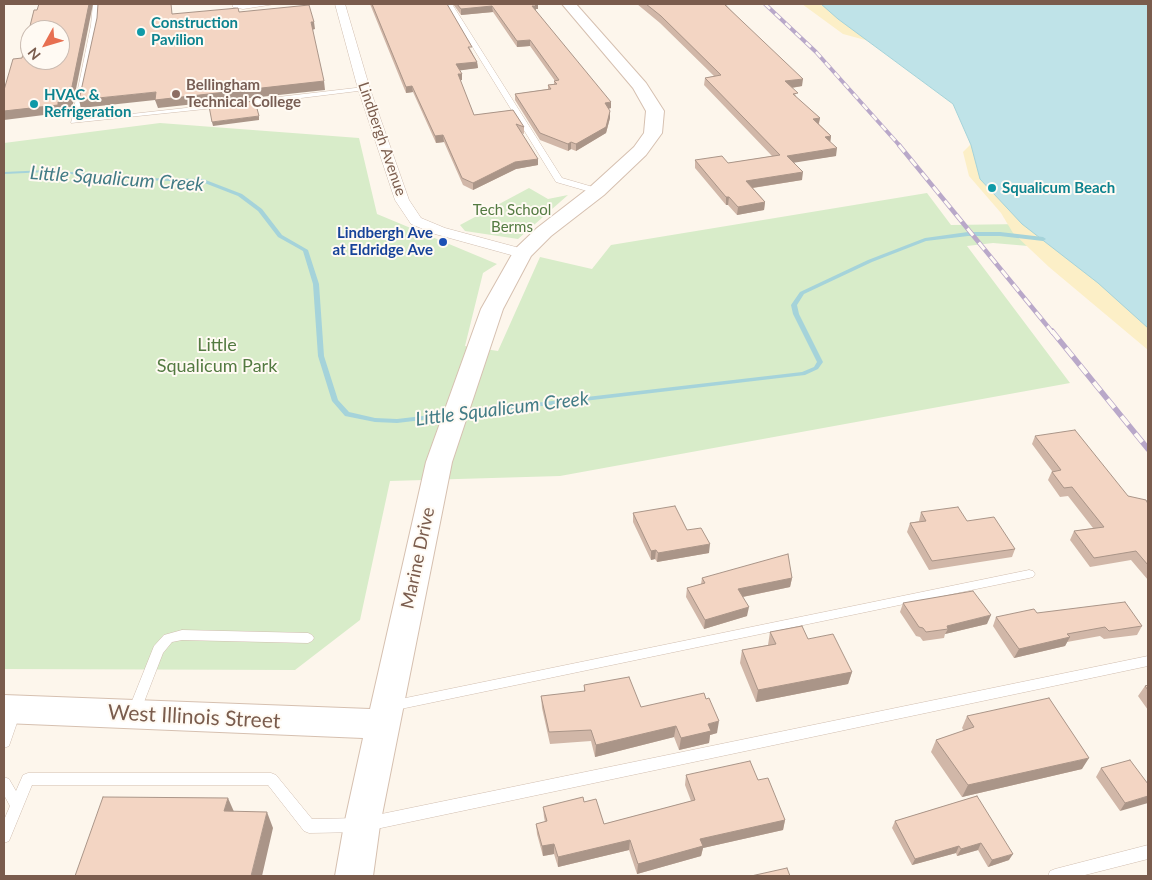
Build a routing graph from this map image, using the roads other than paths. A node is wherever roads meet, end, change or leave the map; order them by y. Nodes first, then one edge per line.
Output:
1 (96, 4) edge
2 (235, 4) edge
3 (272, 4) edge
4 (340, 4) edge
5 (449, 4) edge
6 (569, 4) edge
7 (364, 89) junction
8 (238, 104) edge
9 (229, 105) edge
10 (597, 191) junction
11 (522, 253) junction
12 (1029, 574) dead end
13 (308, 638) dead end
14 (1148, 661) edge
15 (10, 710) edge
16 (132, 715) junction
17 (385, 715) junction
18 (4, 742) edge
19 (4, 782) edge
20 (17, 805) junction
21 (362, 825) junction
22 (4, 836) edge
23 (1148, 852) edge
24 (354, 876) edge
25 (1056, 876) edge

1 - 9 lane
2 - 3 lane
4 - 7 street, Lindbergh Avenue
5 - 10 lane
6 - 10 main road, Marine Drive
7 - 8 lane
7 - 11 street, Lindbergh Avenue
10 - 11 main road, Marine Drive
11 - 17 main road, Marine Drive
12 - 17 lane
13 - 16 lane
14 - 21 lane
15 - 16 main road, West Illinois Street
15 - 18 lane
16 - 17 main road, West Illinois Street
17 - 21 main road, Marine Drive
19 - 20 lane
20 - 21 lane
20 - 22 lane
21 - 24 main road, Marine Drive
23 - 25 lane

